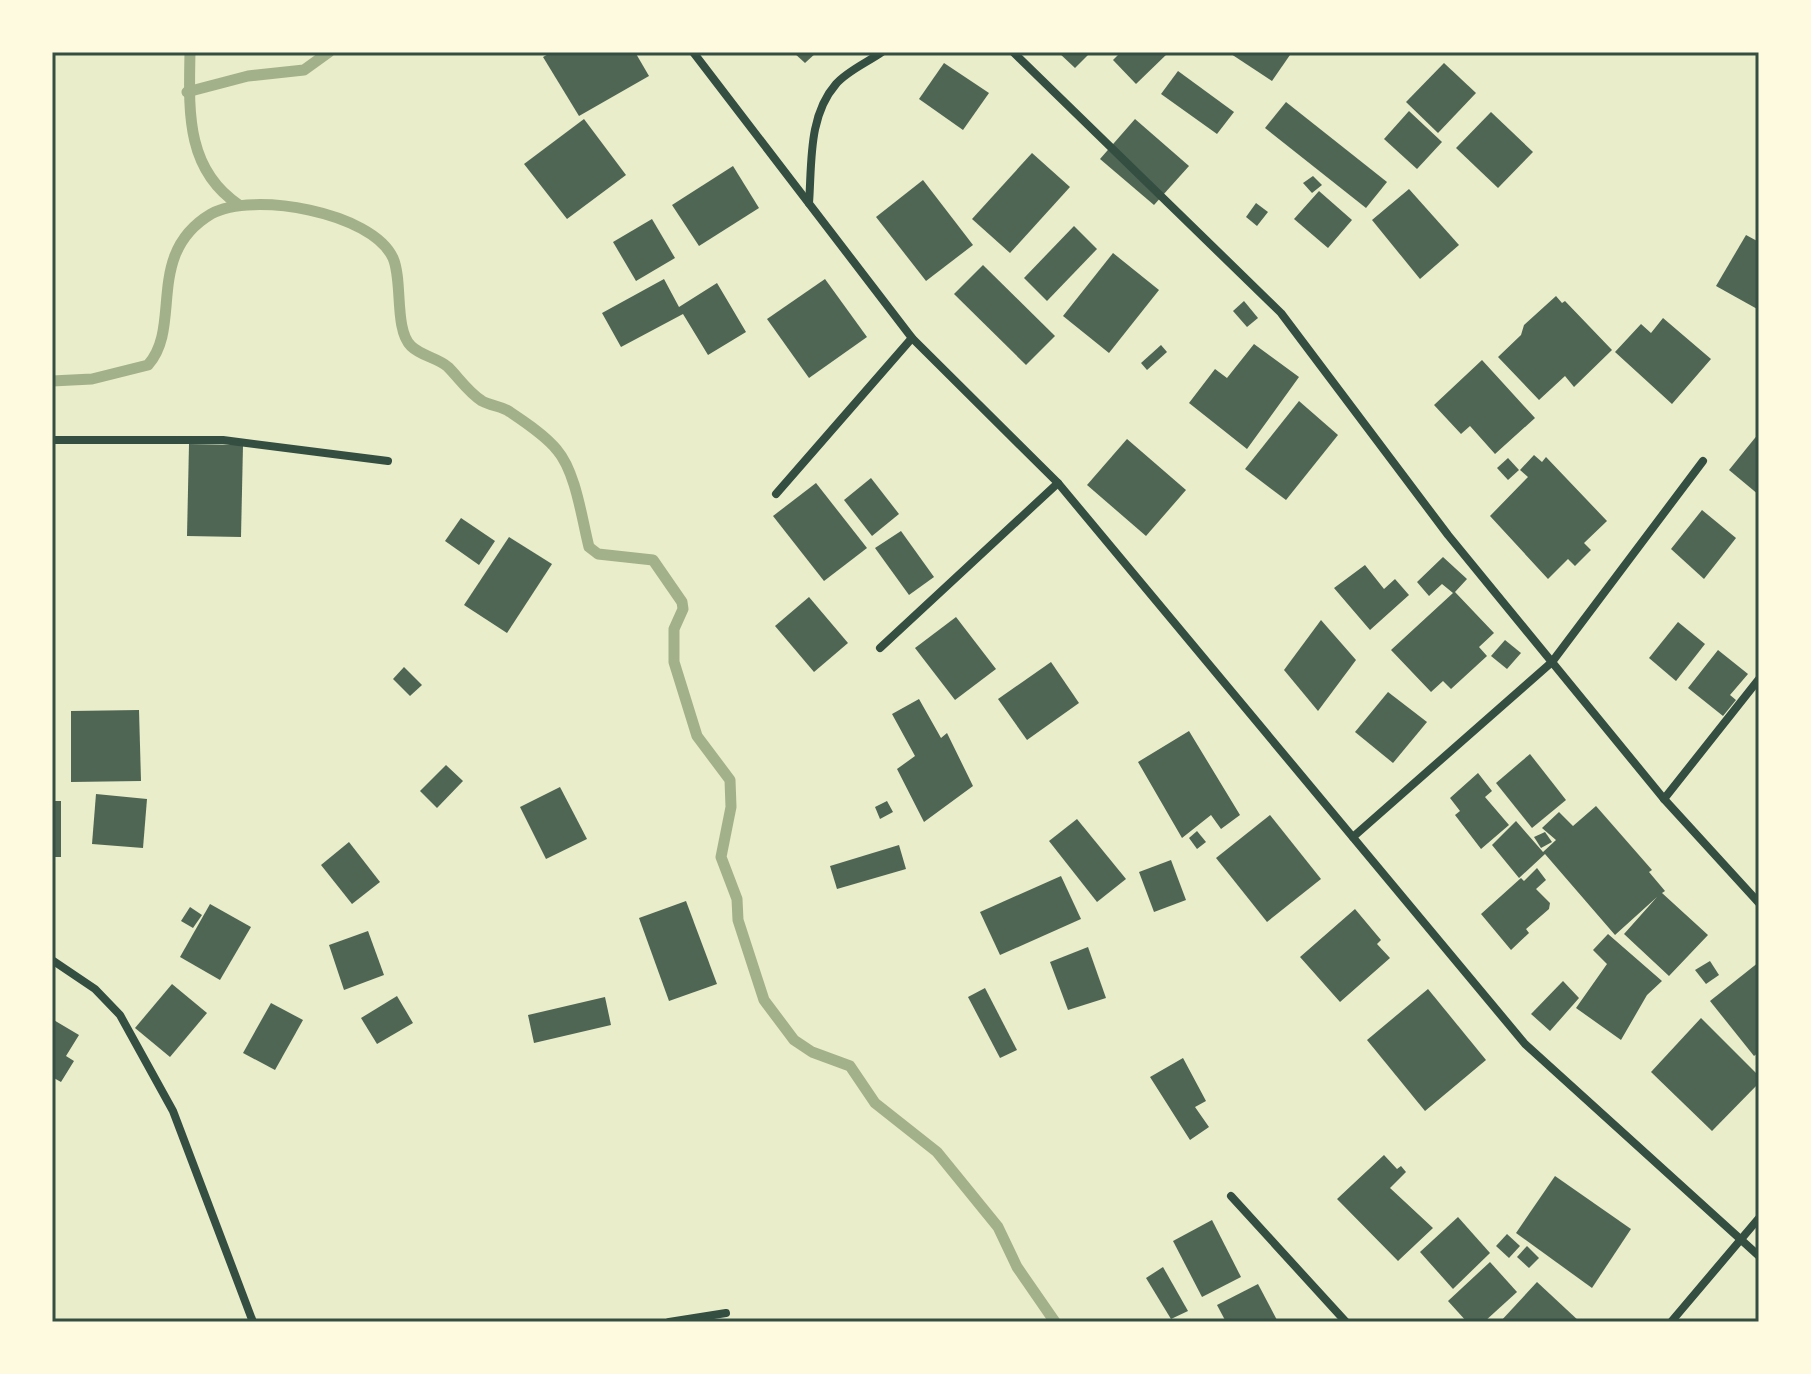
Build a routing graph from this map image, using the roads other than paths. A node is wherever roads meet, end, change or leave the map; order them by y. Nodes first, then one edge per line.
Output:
1 (693, 52) edge
2 (882, 52) edge
3 (1013, 52) edge
4 (809, 203) junction
5 (912, 338) junction
6 (52, 440) edge
7 (388, 461) dead end
8 (1703, 461) dead end
9 (1058, 483) junction
10 (776, 494) dead end
11 (880, 648) dead end
12 (1552, 662) junction
13 (1759, 679) edge
14 (1664, 799) junction
15 (1353, 837) junction
16 (1759, 903) edge
17 (52, 960) edge
18 (1231, 1196) dead end
19 (1759, 1218) edge
20 (1741, 1241) junction
21 (1759, 1256) edge
22 (726, 1313) dead end
23 (253, 1322) edge
24 (669, 1322) edge
25 (1346, 1322) edge
26 (1671, 1322) edge

1 - 4 street
2 - 4 street
3 - 12 street
4 - 5 street
5 - 9 street
5 - 10 street
6 - 7 street
8 - 12 street
9 - 11 street
9 - 15 street
12 - 14 street
12 - 15 street
13 - 14 street
14 - 16 street
15 - 20 street
17 - 23 street
18 - 25 street
19 - 20 street
20 - 21 street
20 - 26 street
22 - 24 street

